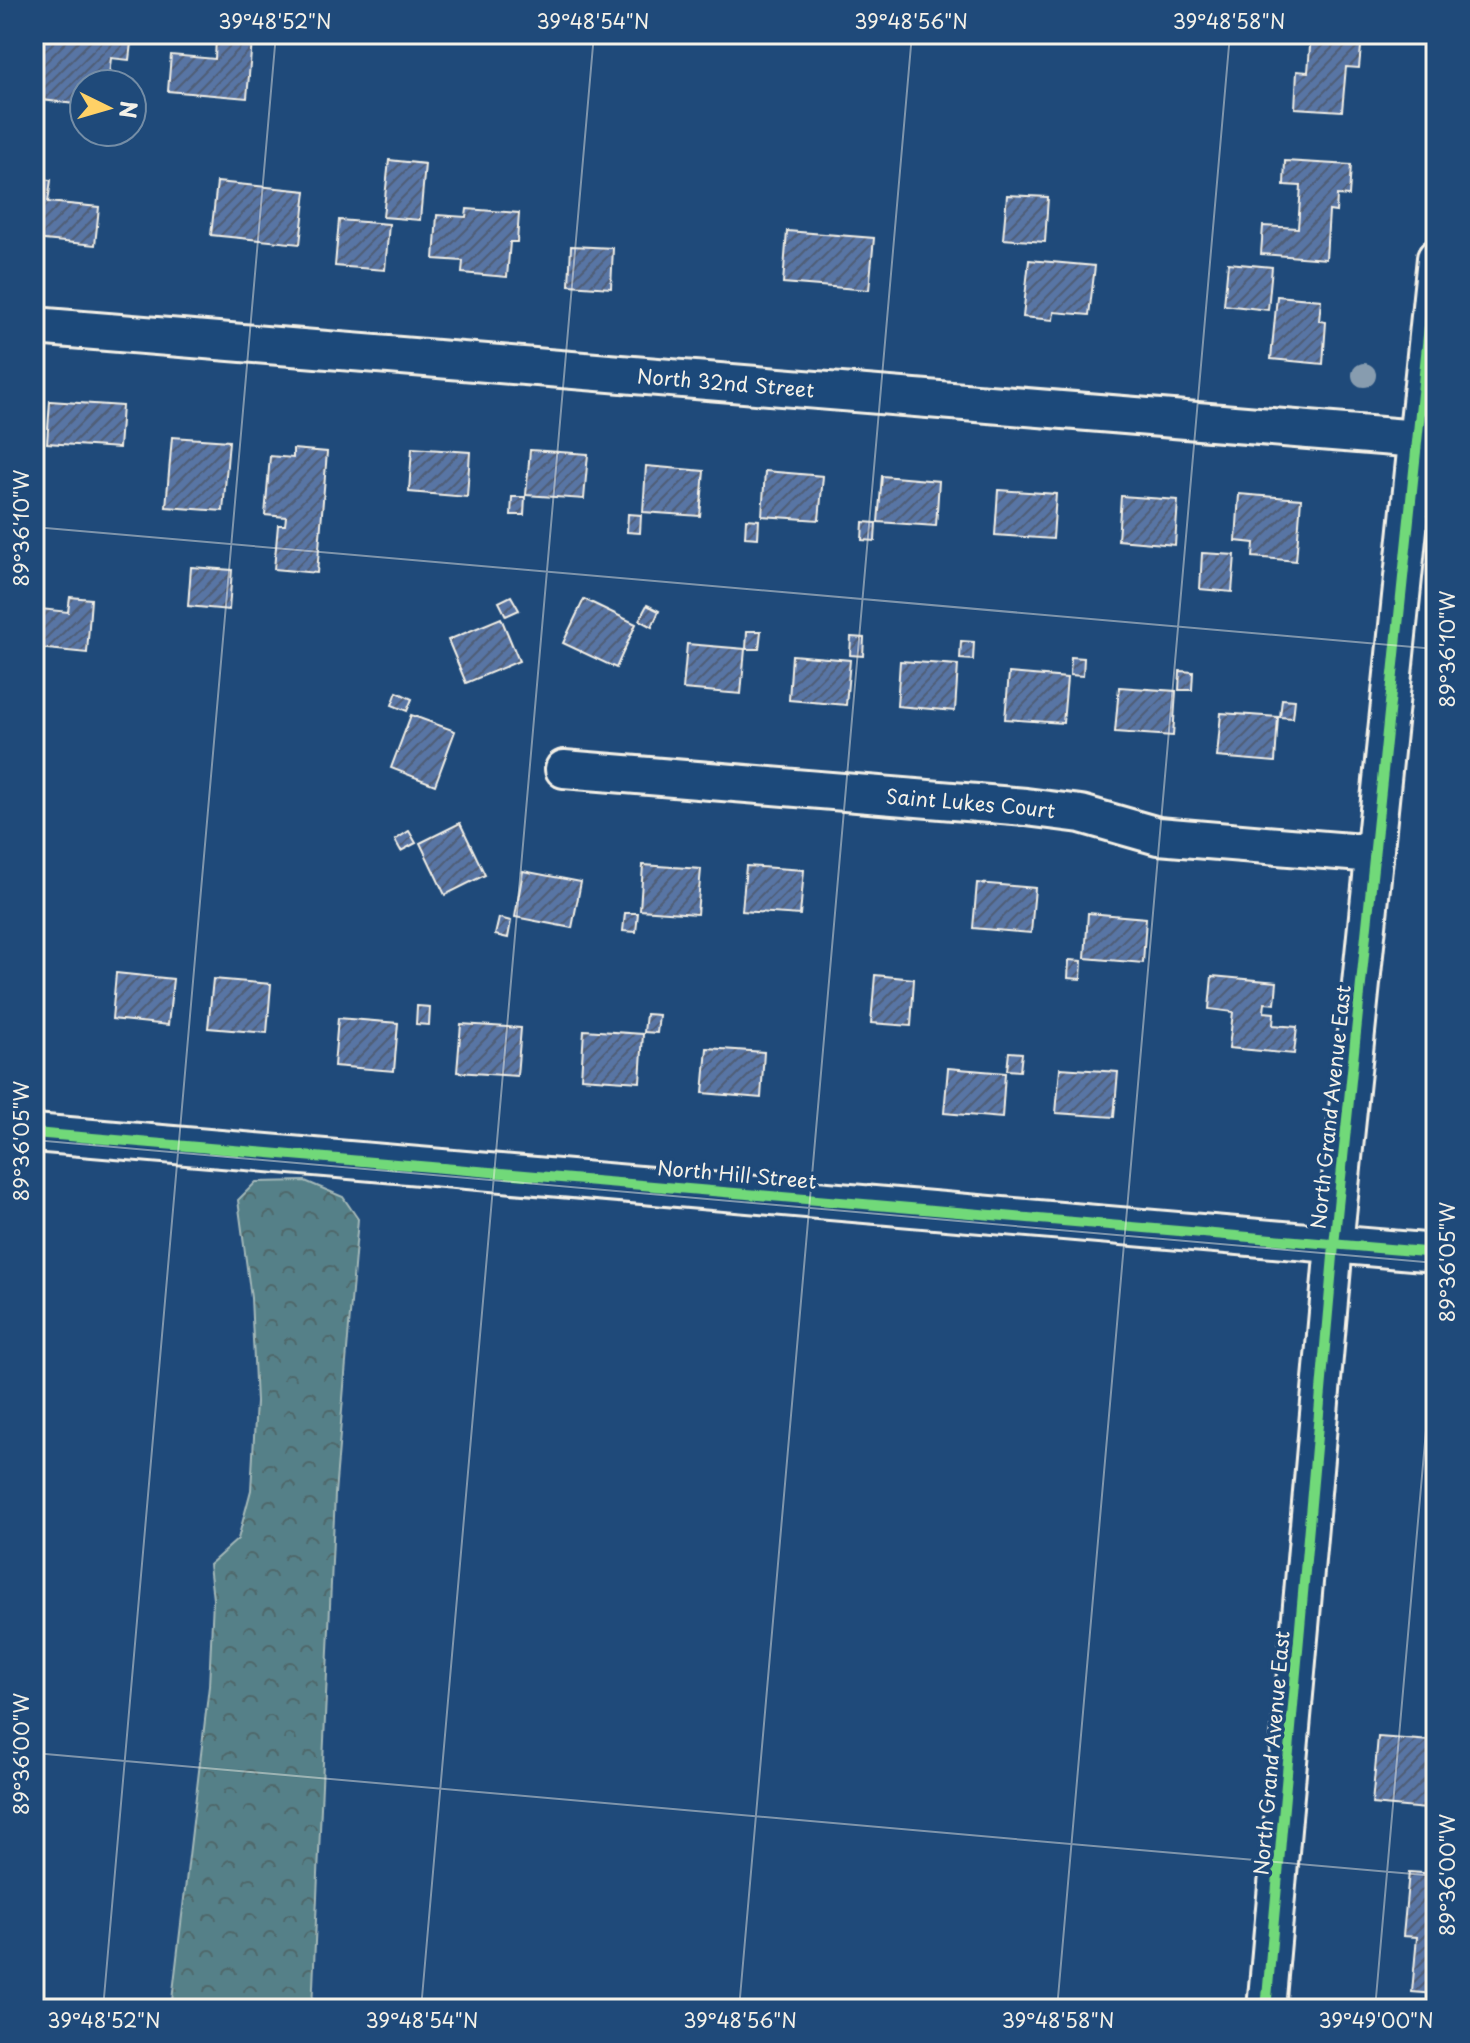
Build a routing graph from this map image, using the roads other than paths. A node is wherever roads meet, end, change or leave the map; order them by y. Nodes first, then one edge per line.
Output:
1 (1436, 258) edge
2 (34, 326) edge
3 (1418, 439) junction
4 (564, 769) dead end
5 (1374, 854) junction
6 (34, 1133) edge
7 (1334, 1245) junction
8 (1436, 1253) edge
9 (1266, 2009) edge

1 - 3 street, North Grand Avenue East
2 - 3 street, North 32nd Street
3 - 5 street, North Grand Avenue East
4 - 5 street, Saint Lukes Court
5 - 7 street, North Grand Avenue East
6 - 7 street, North Hill Street
7 - 8 street, North Hill Street
7 - 9 street, North Grand Avenue East

